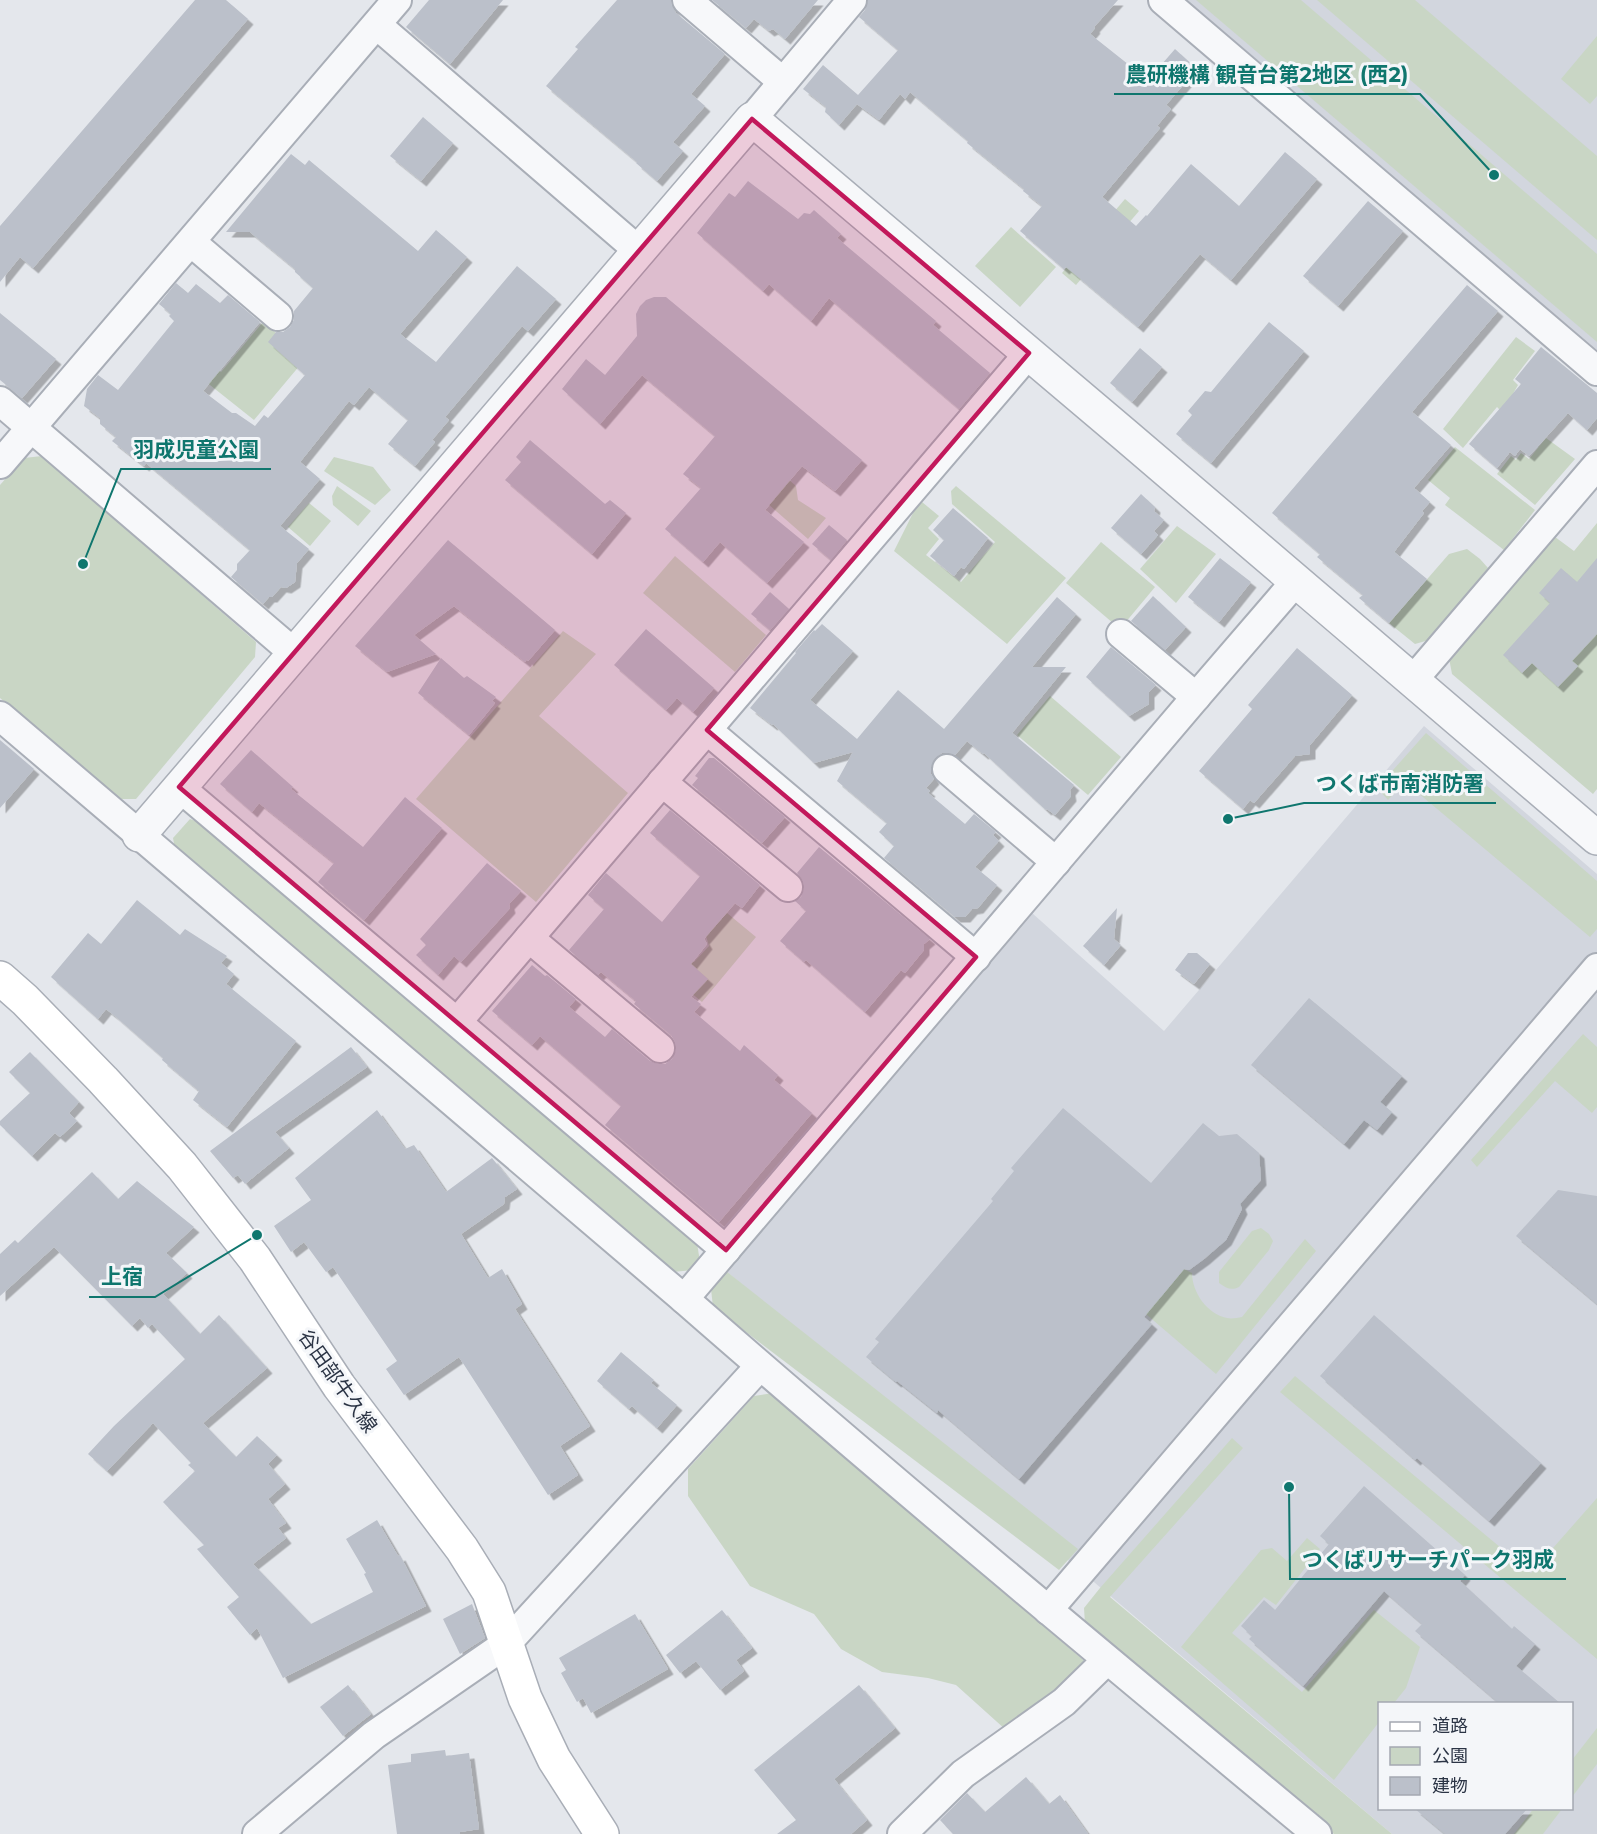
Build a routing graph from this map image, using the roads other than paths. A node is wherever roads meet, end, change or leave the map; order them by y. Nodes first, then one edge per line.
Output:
1 (397, 0) edge
2 (687, 0) edge
3 (852, 0) edge
4 (1163, 0) edge
5 (377, 25) junction
6 (783, 82) junction
7 (752, 119) junction
8 (191, 242) junction
9 (639, 251) junction
10 (278, 316) dead end
11 (1029, 353) junction
12 (1597, 371) edge
13 (0, 401) edge
14 (32, 428) junction
15 (0, 464) edge
16 (1597, 465) edge
17 (1296, 581) junction
18 (1121, 634) dead end
19 (294, 653) junction
20 (1413, 680) junction
21 (1196, 697) junction
22 (0, 716) edge
23 (707, 730) junction
24 (947, 769) dead end
25 (662, 782) junction
26 (179, 787) junction
27 (139, 834) junction
28 (1597, 838) edge
29 (1056, 862) junction
30 (788, 887) dead end
31 (529, 938) junction
32 (975, 957) junction
33 (1597, 968) edge
34 (0, 978) edge
35 (458, 1021) junction
36 (660, 1048) dead end
37 (726, 1250) junction
38 (684, 1299) junction
39 (760, 1366) junction
40 (1048, 1610) junction
41 (506, 1644) junction
42 (1107, 1660) junction
43 (257, 1834) edge
44 (602, 1834) edge
45 (902, 1834) edge
46 (1317, 1834) edge

1 - 5 street
2 - 6 street
3 - 6 street
4 - 12 street
5 - 8 street
5 - 9 street
6 - 7 street
7 - 9 street
7 - 11 street
8 - 10 street
8 - 14 street
9 - 19 street
11 - 17 street
11 - 23 street
13 - 14 street
14 - 15 street
14 - 19 street
16 - 20 street
17 - 20 street
17 - 21 street
18 - 21 street
19 - 26 street
20 - 28 street
21 - 29 street
22 - 27 street
23 - 25 street
23 - 32 street
24 - 29 street
25 - 30 street
25 - 31 street
26 - 27 street
26 - 35 street
27 - 38 street
29 - 32 street
31 - 35 street
31 - 36 street
32 - 37 street
33 - 40 street
34 - 41 main road, 谷田部牛久線
35 - 37 street
37 - 38 street
38 - 39 street
39 - 40 street
39 - 41 street
40 - 42 street
41 - 43 street
41 - 44 main road, 谷田部牛久線
42 - 45 street
42 - 46 street

